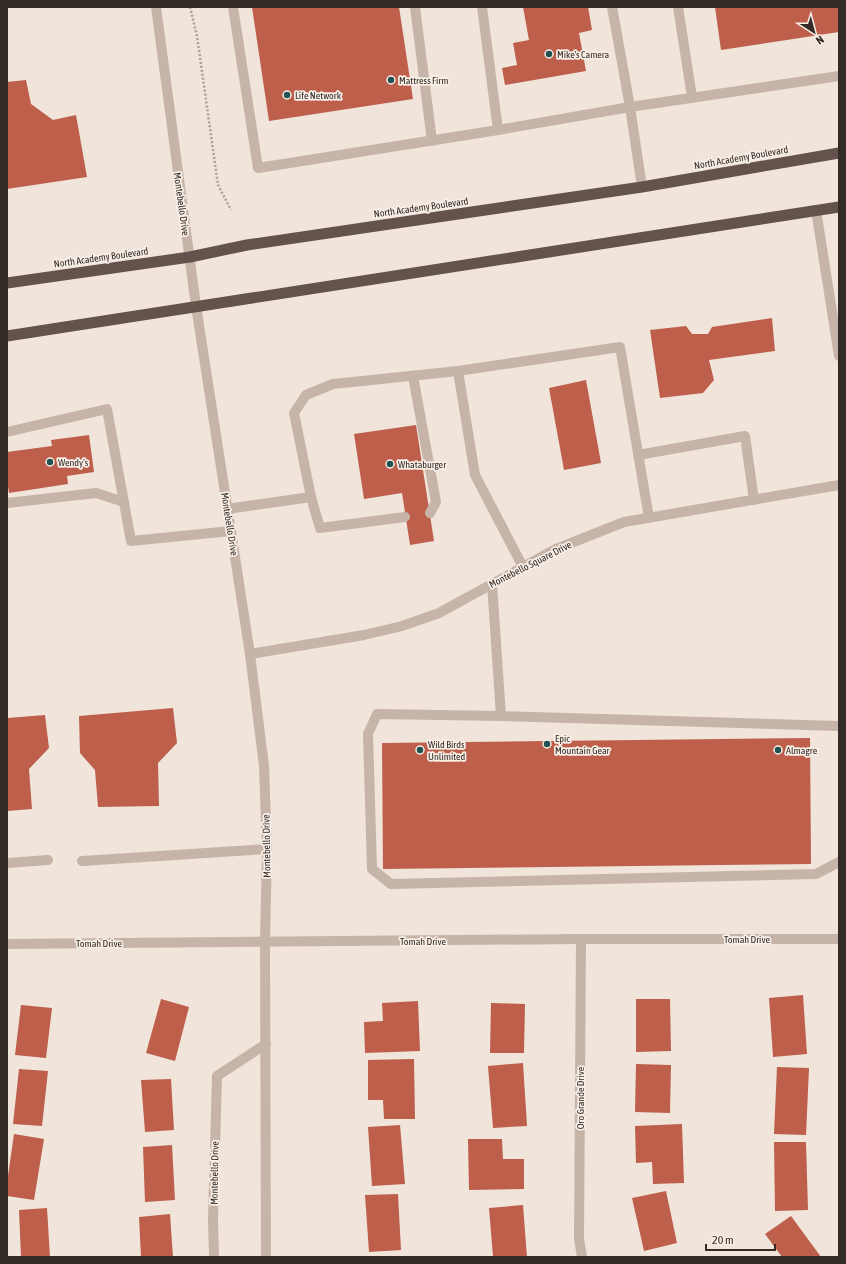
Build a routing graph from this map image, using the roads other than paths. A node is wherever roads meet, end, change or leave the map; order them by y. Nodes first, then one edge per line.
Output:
1 (156, 7) edge
2 (233, 7) edge
3 (415, 7) edge
4 (482, 7) edge
5 (612, 7) edge
6 (678, 7) edge
7 (839, 76) edge
8 (692, 98) junction
9 (630, 107) junction
10 (498, 130) junction
11 (432, 140) junction
12 (839, 153) edge
13 (642, 187) junction
14 (839, 207) edge
15 (816, 210) junction
16 (190, 257) junction
17 (7, 283) edge
18 (196, 306) junction
19 (7, 336) edge
20 (839, 356) edge
21 (458, 371) junction
22 (413, 376) junction
23 (7, 432) edge
24 (638, 455) junction
25 (839, 485) edge
26 (311, 497) junction
27 (754, 500) junction
28 (124, 502) junction
29 (7, 503) edge
30 (228, 509) junction
31 (430, 513) dead end
32 (405, 517) dead end
33 (649, 518) junction
34 (231, 531) junction
35 (523, 567) junction
36 (492, 584) junction
37 (250, 654) junction
38 (501, 716) junction
39 (839, 726) edge
40 (267, 849) junction
41 (48, 860) dead end
42 (82, 861) dead end
43 (839, 862) edge
44 (7, 863) edge
45 (581, 939) junction
46 (839, 939) edge
47 (265, 942) junction
48 (7, 944) edge
49 (266, 1044) junction
50 (214, 1257) edge
51 (266, 1257) edge
52 (582, 1257) edge

1 - 16 street, Montebello Drive
2 - 11 street
3 - 11 street
4 - 10 street
5 - 9 street
6 - 8 street
7 - 8 street
8 - 9 street
9 - 10 street
9 - 13 street
10 - 11 street
12 - 13 highway, North Academy Boulevard
13 - 16 highway, North Academy Boulevard
14 - 15 highway
15 - 18 highway
15 - 20 street
16 - 17 highway, North Academy Boulevard
16 - 18 street, Montebello Drive
18 - 19 highway
18 - 30 street, Montebello Drive
21 - 22 street
21 - 24 street
21 - 35 street
22 - 26 street
22 - 31 street
23 - 28 street
24 - 27 street
24 - 33 street
25 - 27 street, Montebello Square Drive
26 - 30 street
26 - 32 street
27 - 33 street, Montebello Square Drive
28 - 29 street
28 - 34 street
30 - 34 street, Montebello Drive
33 - 35 street, Montebello Square Drive
34 - 37 street, Montebello Drive
35 - 36 street, Montebello Square Drive
36 - 37 street, Montebello Square Drive
36 - 38 street
37 - 40 street, Montebello Drive
38 - 39 street
38 - 43 street
40 - 42 street
40 - 47 street, Montebello Drive
41 - 44 street
45 - 46 street, Tomah Drive
45 - 47 street, Tomah Drive
45 - 52 street, Oro Grande Drive
47 - 48 street, Tomah Drive
47 - 49 street, Montebello Drive
49 - 50 street, Montebello Drive
49 - 51 street, Montebello Drive

